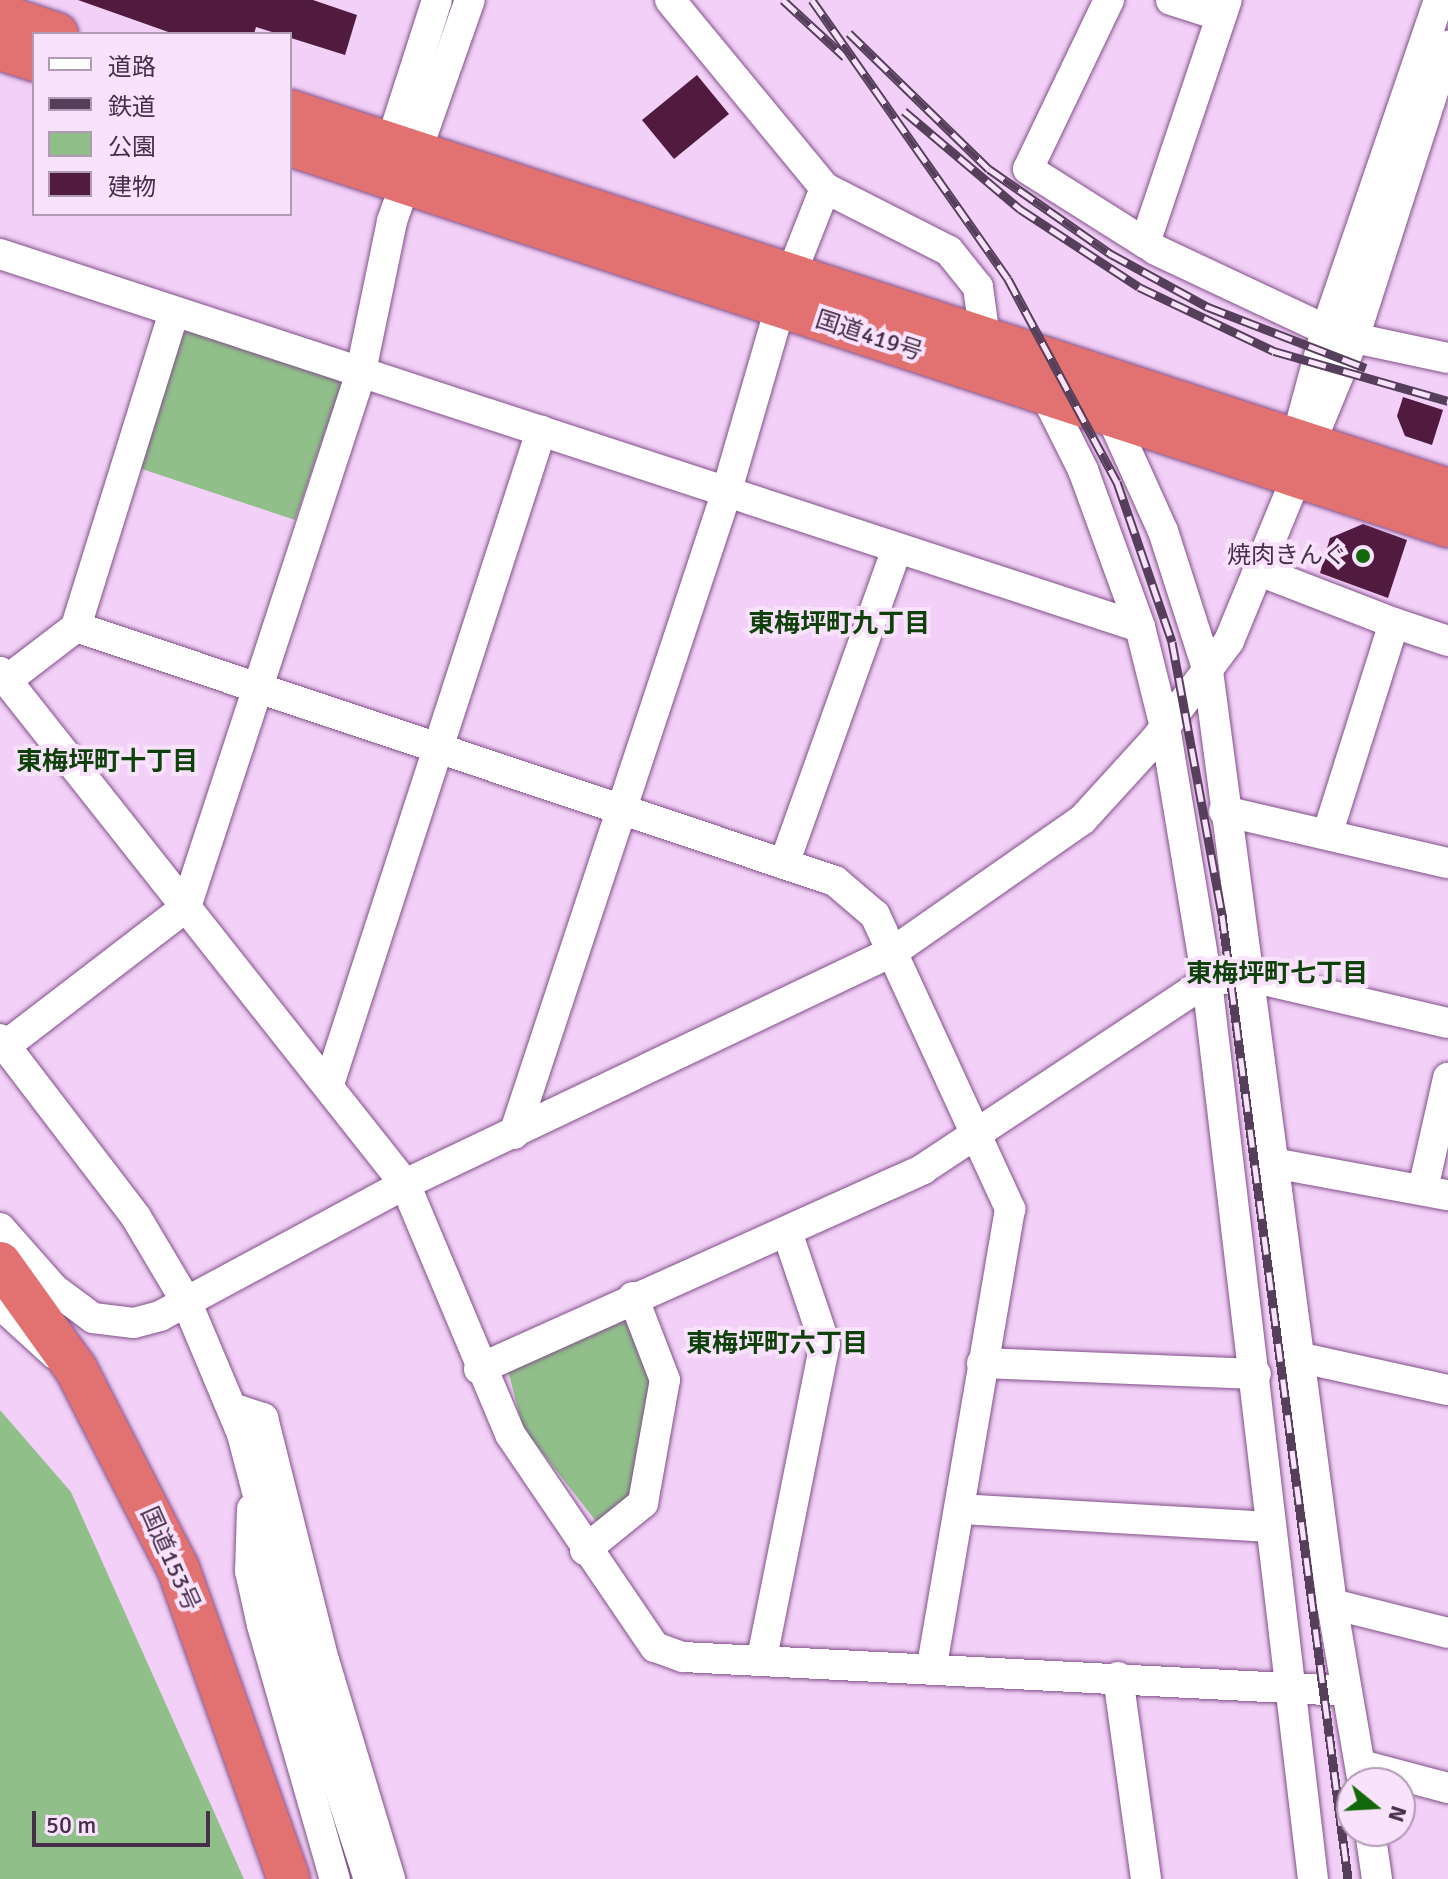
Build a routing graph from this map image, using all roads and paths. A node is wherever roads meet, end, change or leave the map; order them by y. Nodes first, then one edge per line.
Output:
1 (437, 0) edge
2 (470, 0) edge
3 (670, 0) edge
4 (1109, 0) edge
5 (1171, 0) edge
6 (1439, 0) edge
7 (1224, 8) edge
8 (0, 15) edge
9 (51, 32) edge
10 (1448, 46) edge
11 (0, 49) edge
12 (32, 59) edge
13 (292, 112) edge
14 (292, 146) edge
15 (398, 176) junction
16 (825, 188) junction
17 (1145, 243) junction
18 (0, 254) edge
19 (785, 292) junction
20 (174, 312) junction
21 (1340, 334) junction
22 (985, 338) junction
23 (1448, 358) edge
24 (360, 376) junction
25 (1044, 392) junction
26 (1111, 416) junction
27 (541, 431) junction
28 (1297, 454) junction
29 (1448, 490) edge
30 (725, 497) junction
31 (1448, 526) edge
32 (896, 551) junction
33 (1259, 571) junction
34 (1394, 623) junction
35 (76, 627) junction
36 (1140, 627) junction
37 (1448, 641) edge
38 (1208, 671) junction
39 (3, 676) edge
40 (254, 688) junction
41 (1165, 727) junction
42 (435, 748) junction
43 (618, 808) junction
44 (1224, 811) junction
45 (1328, 832) junction
46 (1448, 863) edge
47 (784, 864) junction
48 (186, 907) junction
49 (894, 951) junction
50 (1247, 976) junction
51 (1207, 981) junction
52 (1448, 1023) edge
53 (3, 1043) edge
54 (1448, 1078) edge
55 (329, 1084) junction
56 (514, 1134) junction
57 (976, 1134) junction
58 (1273, 1163) junction
59 (405, 1184) junction
60 (1435, 1192) edge
61 (0, 1228) edge
62 (787, 1232) junction
63 (0, 1263) edge
64 (633, 1297) junction
65 (187, 1303) junction
66 (0, 1304) edge
67 (1302, 1358) junction
68 (982, 1363) junction
69 (76, 1369) junction
70 (479, 1369) junction
71 (1256, 1374) junction
72 (1448, 1390) edge
73 (232, 1408) junction
74 (252, 1473) junction
75 (960, 1509) junction
76 (1268, 1527) junction
77 (585, 1550) junction
78 (1332, 1604) junction
79 (1448, 1633) edge
80 (762, 1658) junction
81 (932, 1665) junction
82 (1118, 1677) junction
83 (1290, 1685) junction
84 (1345, 1691) junction
85 (1361, 1767) edge
86 (1416, 1783) edge
87 (1448, 1788) edge
88 (1372, 1847) edge
89 (289, 1879) edge
90 (335, 1879) edge
91 (369, 1879) edge
92 (390, 1879) edge
93 (1146, 1879) edge
94 (1313, 1879) edge
95 (1377, 1879) edge

1 - 15 street
2 - 15 street
3 - 16 street
4 - 17 street
5 - 7 street
6 - 21 street
7 - 17 street
8 - 9 highway
10 - 21 street
11 - 12 highway
13 - 15 highway, 国道419号
14 - 15 highway, 国道419号
15 - 19 highway, 国道419号
15 - 24 street
16 - 19 street
16 - 22 street
17 - 21 street
18 - 20 street
19 - 22 highway, 国道419号
19 - 25 highway, 国道419号
19 - 30 street
20 - 24 street
20 - 35 street
21 - 23 street
21 - 28 street
22 - 28 highway, 国道419号
24 - 27 street
24 - 40 street
25 - 26 highway, 国道419号
25 - 36 street
26 - 28 highway, 国道419号
26 - 38 street
27 - 30 street
27 - 42 street
28 - 29 highway, 国道419号
28 - 31 highway, 国道419号
28 - 33 street
30 - 32 street
30 - 43 street
32 - 36 street
32 - 47 street
33 - 34 street
33 - 38 street
34 - 37 street
34 - 45 street
35 - 39 street
35 - 40 street
36 - 41 street
38 - 41 street
38 - 44 street
39 - 48 street
40 - 42 street
40 - 48 street
41 - 49 street
41 - 51 street
42 - 43 street
42 - 55 street
43 - 47 street
43 - 56 street
44 - 45 street
44 - 50 street
45 - 46 street
47 - 49 street
48 - 53 street
48 - 55 street
49 - 56 street
49 - 57 street
50 - 51 street
50 - 52 street
50 - 58 street
51 - 57 street
51 - 71 street
53 - 65 street
54 - 60 street
55 - 59 street
56 - 59 street
57 - 62 street
57 - 68 street
58 - 60 street
58 - 67 street
59 - 65 street
59 - 70 street
61 - 65 street
62 - 64 street
62 - 80 street
63 - 69 highway, 国道153号
64 - 70 street
64 - 77 street
65 - 73 street
66 - 69 street
67 - 72 street
67 - 78 street
68 - 71 street
68 - 75 street
69 - 89 highway, 国道153号
70 - 77 street
71 - 76 street
73 - 74 street
73 - 92 street
74 - 90 street
74 - 91 street
75 - 76 street
75 - 81 street
76 - 83 street
77 - 80 street
78 - 79 street
78 - 84 street
80 - 81 street
81 - 82 street
82 - 83 street
82 - 93 street
83 - 84 street
83 - 94 street
84 - 85 street
86 - 87 street
88 - 95 street

